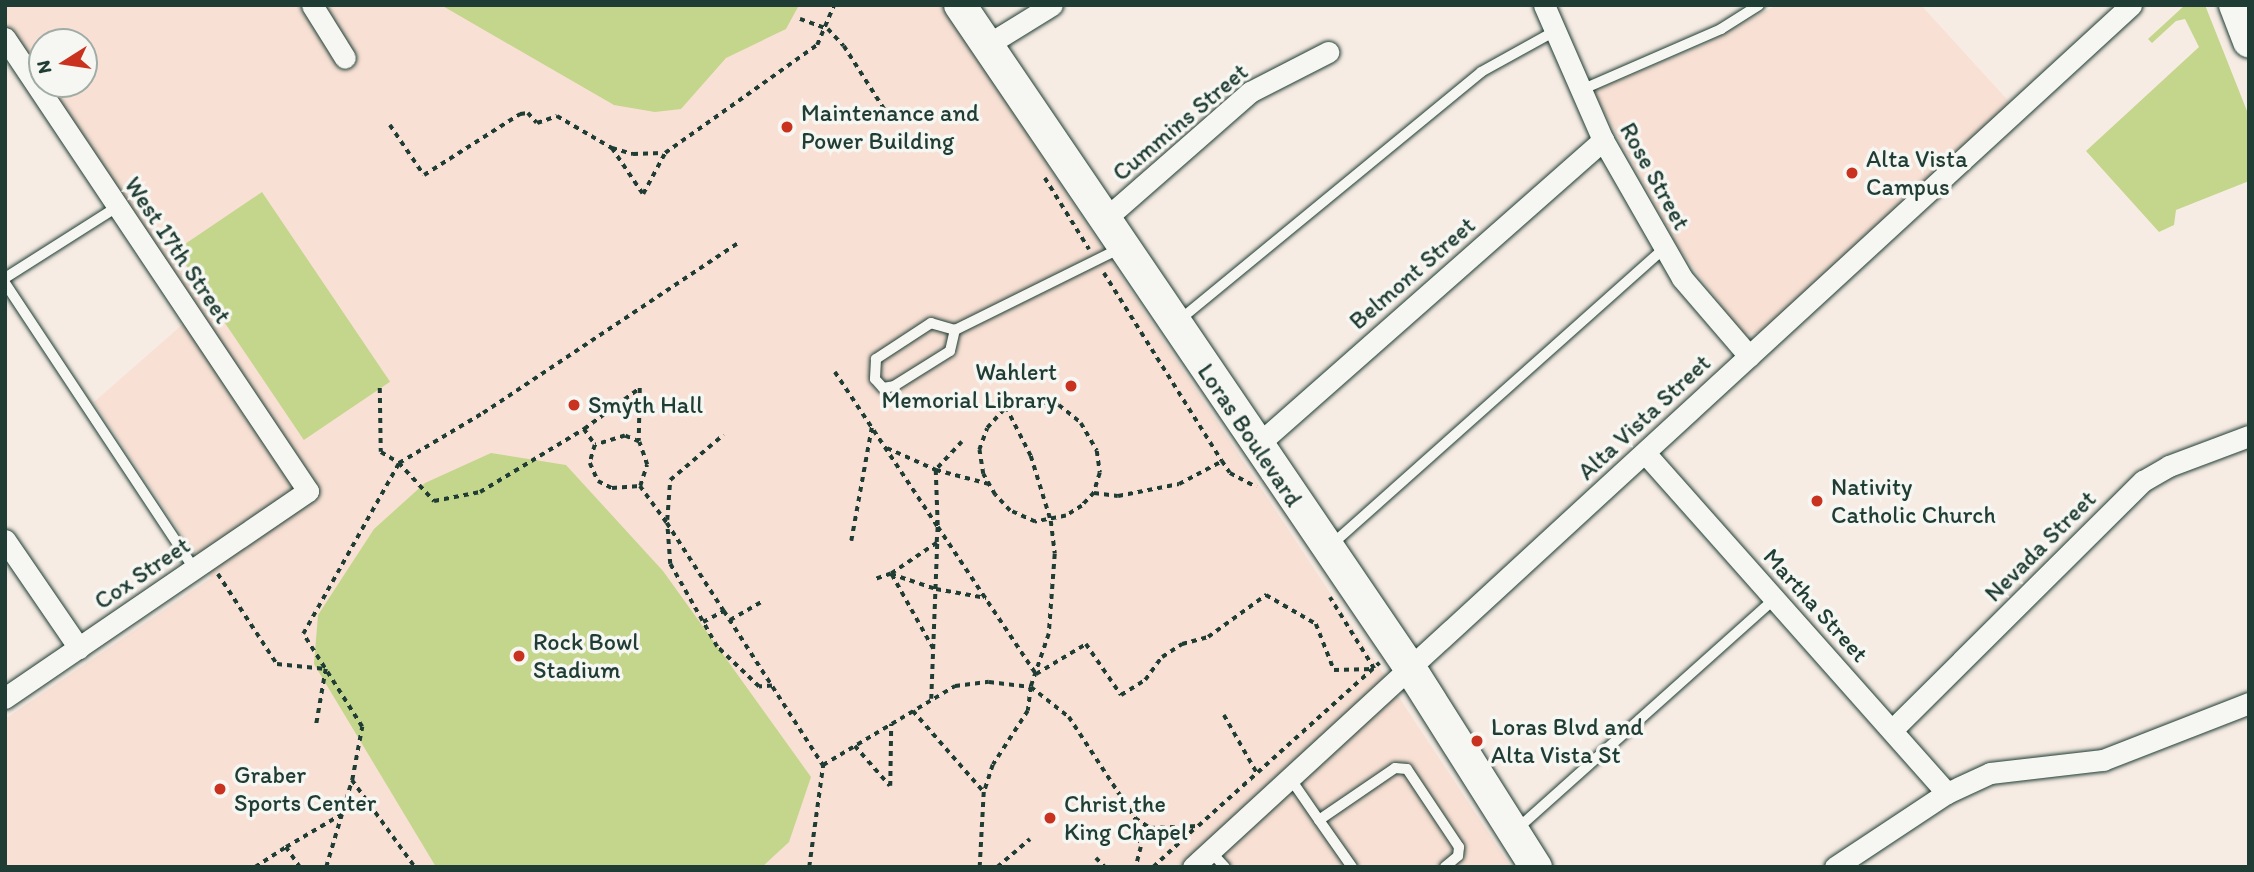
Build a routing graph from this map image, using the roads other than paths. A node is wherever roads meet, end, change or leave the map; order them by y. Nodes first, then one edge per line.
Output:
1 (312, 5) edge
2 (960, 5) edge
3 (1052, 5) edge
4 (1544, 5) edge
5 (1759, 5) edge
6 (2130, 5) edge
7 (2235, 5) edge
8 (1555, 31) junction
9 (5, 38) edge
10 (2249, 41) edge
11 (987, 45) junction
12 (1328, 52) dead end
13 (345, 58) dead end
14 (1581, 90) junction
15 (1603, 140) junction
16 (117, 207) junction
17 (1105, 219) junction
18 (1665, 248) junction
19 (1110, 254) junction
20 (5, 280) edge
21 (1175, 324) junction
22 (954, 330) junction
23 (1749, 356) junction
24 (2249, 436) edge
25 (1256, 446) junction
26 (1645, 453) junction
27 (308, 491) joint
28 (5, 540) edge
29 (1327, 549) junction
30 (202, 564) junction
31 (1774, 599) junction
32 (79, 648) junction
33 (1393, 661) junction
34 (5, 698) edge
35 (2249, 703) edge
36 (1892, 730) junction
37 (1290, 778) junction
38 (1947, 793) junction
39 (1319, 820) junction
40 (1514, 831) junction
41 (1217, 859) edge
42 (1193, 867) edge
43 (1352, 867) edge
44 (1446, 867) edge
45 (1536, 867) edge
46 (1835, 867) edge

1 - 13 street
2 - 11 main road, Loras Boulevard
3 - 11 street
4 - 8 street, Rose Street
5 - 14 lane
6 - 23 street, Alta Vista Street
7 - 10 main road
8 - 14 street, Rose Street
8 - 21 lane
9 - 16 street, West 17th Street
11 - 17 main road, Loras Boulevard
12 - 17 street, Cummins Street
14 - 15 street, Rose Street
15 - 18 street, Rose Street
15 - 25 street, Belmont Street
16 - 20 lane
16 - 27 street, West 17th Street
17 - 19 main road, Loras Boulevard
18 - 23 street, Rose Street
18 - 29 lane
19 - 21 main road, Loras Boulevard
19 - 22 lane
20 - 30 lane
21 - 25 main road, Loras Boulevard
22 - 22 lane
23 - 26 street, Alta Vista Street
24 - 36 street, Nevada Street
25 - 29 main road, Loras Boulevard
26 - 31 street, Martha Street
26 - 33 street, Alta Vista Street
27 - 30 street, Cox Street
28 - 32 street
29 - 33 main road, Loras Boulevard
30 - 32 street, Cox Street
31 - 36 street, Martha Street
31 - 40 lane
32 - 34 street, Cox Street
33 - 37 street, Alta Vista Street
33 - 40 main road, Loras Boulevard
35 - 38 street
36 - 38 street, Martha Street
37 - 39 lane
37 - 41 street, Alta Vista Street
38 - 46 street
39 - 43 lane
39 - 44 lane
40 - 45 main road, Loras Boulevard
41 - 42 street, Alta Vista Street

